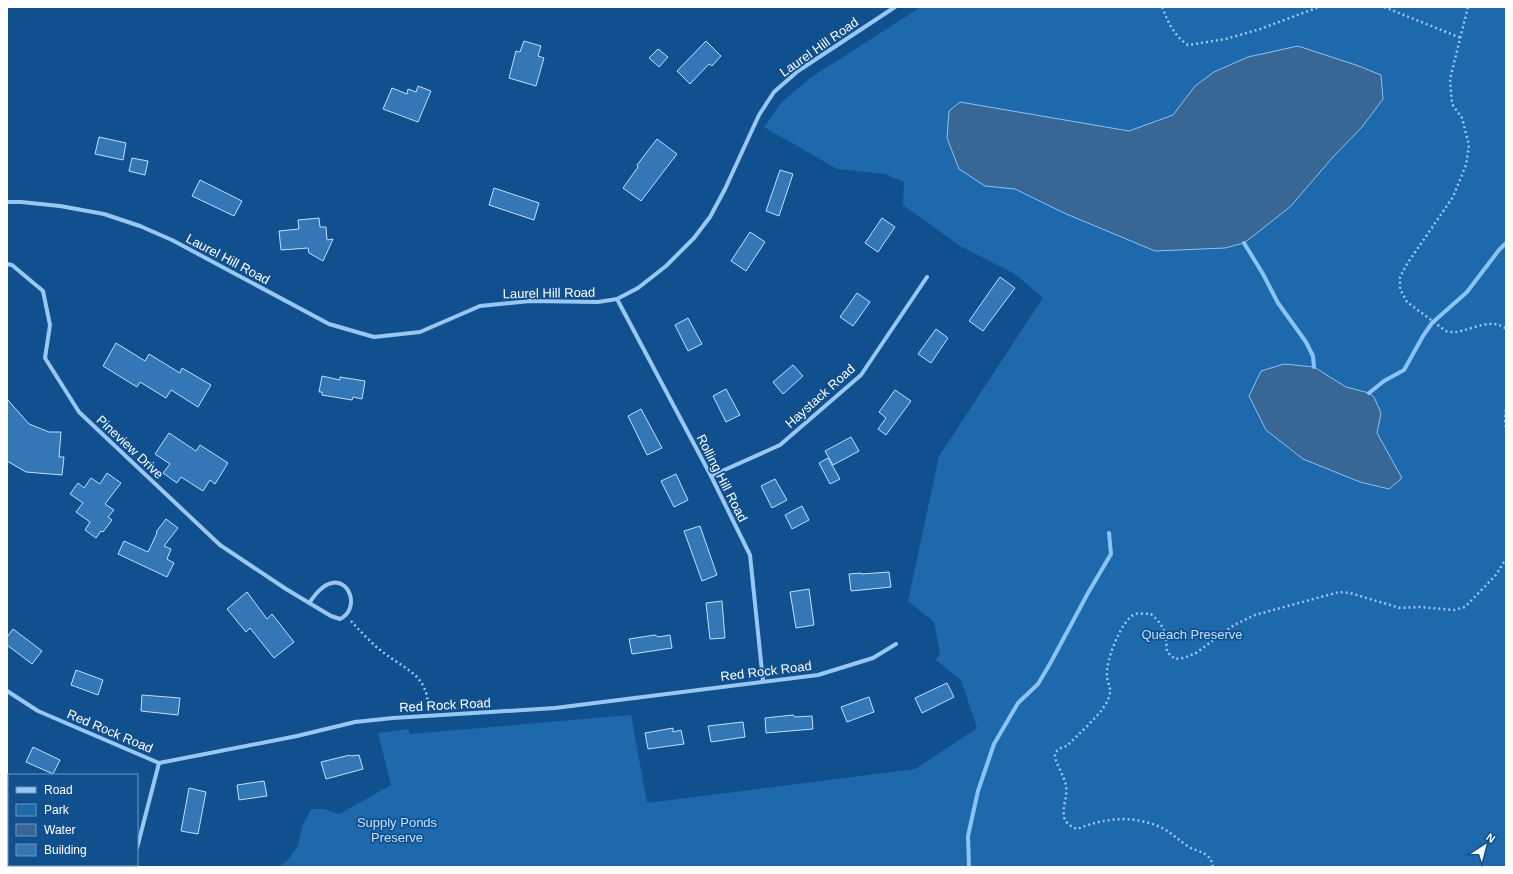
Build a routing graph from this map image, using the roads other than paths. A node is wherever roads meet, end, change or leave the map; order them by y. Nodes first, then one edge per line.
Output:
1 (895, 7) edge
2 (7, 202) edge
3 (7, 264) edge
4 (927, 277) dead end
5 (617, 299) junction
6 (711, 476) junction
7 (309, 603) junction
8 (896, 644) dead end
9 (762, 681) junction
10 (7, 691) edge
11 (160, 763) junction
12 (138, 844) edge

1 - 5 street, Laurel Hill Road
2 - 5 street, Laurel Hill Road
3 - 7 street, Pineview Drive
4 - 6 street, Haystack Road
5 - 6 street, Rolling Hill Road
6 - 9 street, Rolling Hill Road
7 - 7 street, Pineview Drive
8 - 9 street, Red Rock Road
9 - 11 street, Red Rock Road
10 - 11 street, Red Rock Road
11 - 12 street

